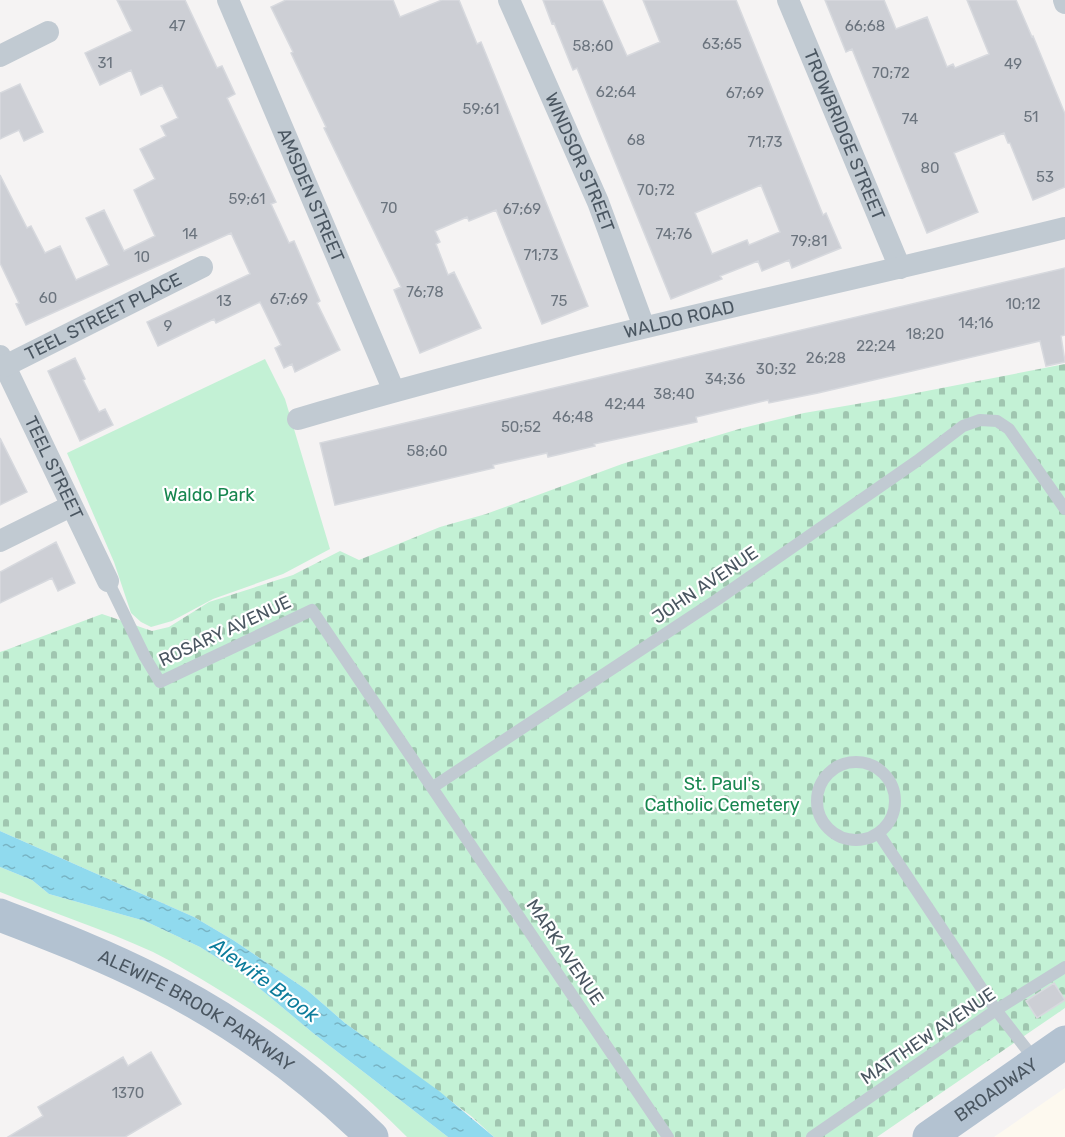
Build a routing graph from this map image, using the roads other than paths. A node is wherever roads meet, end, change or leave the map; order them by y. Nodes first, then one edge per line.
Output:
1 (228, 0) edge
2 (509, 0) edge
3 (788, 0) edge
4 (48, 32) dead end
5 (0, 56) edge
6 (1065, 228) edge
7 (202, 267) dead end
8 (900, 268) junction
9 (644, 327) junction
10 (2, 361) edge
11 (394, 391) junction
12 (298, 419) dead end
13 (71, 506) junction
14 (1065, 508) edge
15 (0, 541) edge
16 (108, 581) joint
17 (433, 787) junction
18 (879, 834) junction
19 (0, 915) edge
20 (1065, 967) edge
21 (996, 1010) junction
22 (1065, 1042) edge
23 (1037, 1061) junction
24 (372, 1137) edge
25 (668, 1137) edge
26 (812, 1137) edge
27 (929, 1137) edge

1 - 11 street, AMSDEN STREET
2 - 9 street, WINDSOR STREET
3 - 8 street, TROWBRIDGE STREET
4 - 5 street
6 - 8 street, WALDO ROAD
7 - 10 street, TEEL STREET PLACE
8 - 9 street, WALDO ROAD
9 - 11 street, WALDO ROAD
10 - 13 street, TEEL STREET
11 - 12 street, WALDO ROAD
13 - 15 street
13 - 16 street, TEEL STREET
14 - 17 lane, JOHN AVENUE
16 - 17 lane, ROSARY AVENUE
17 - 25 lane, MARK AVENUE
18 - 18 lane
18 - 21 lane
19 - 24 main road, ALEWIFE BROOK PARKWAY
20 - 21 lane, MATTHEW AVENUE
21 - 23 lane
21 - 26 lane, MATTHEW AVENUE
22 - 23 main road, BROADWAY
23 - 27 main road, BROADWAY

